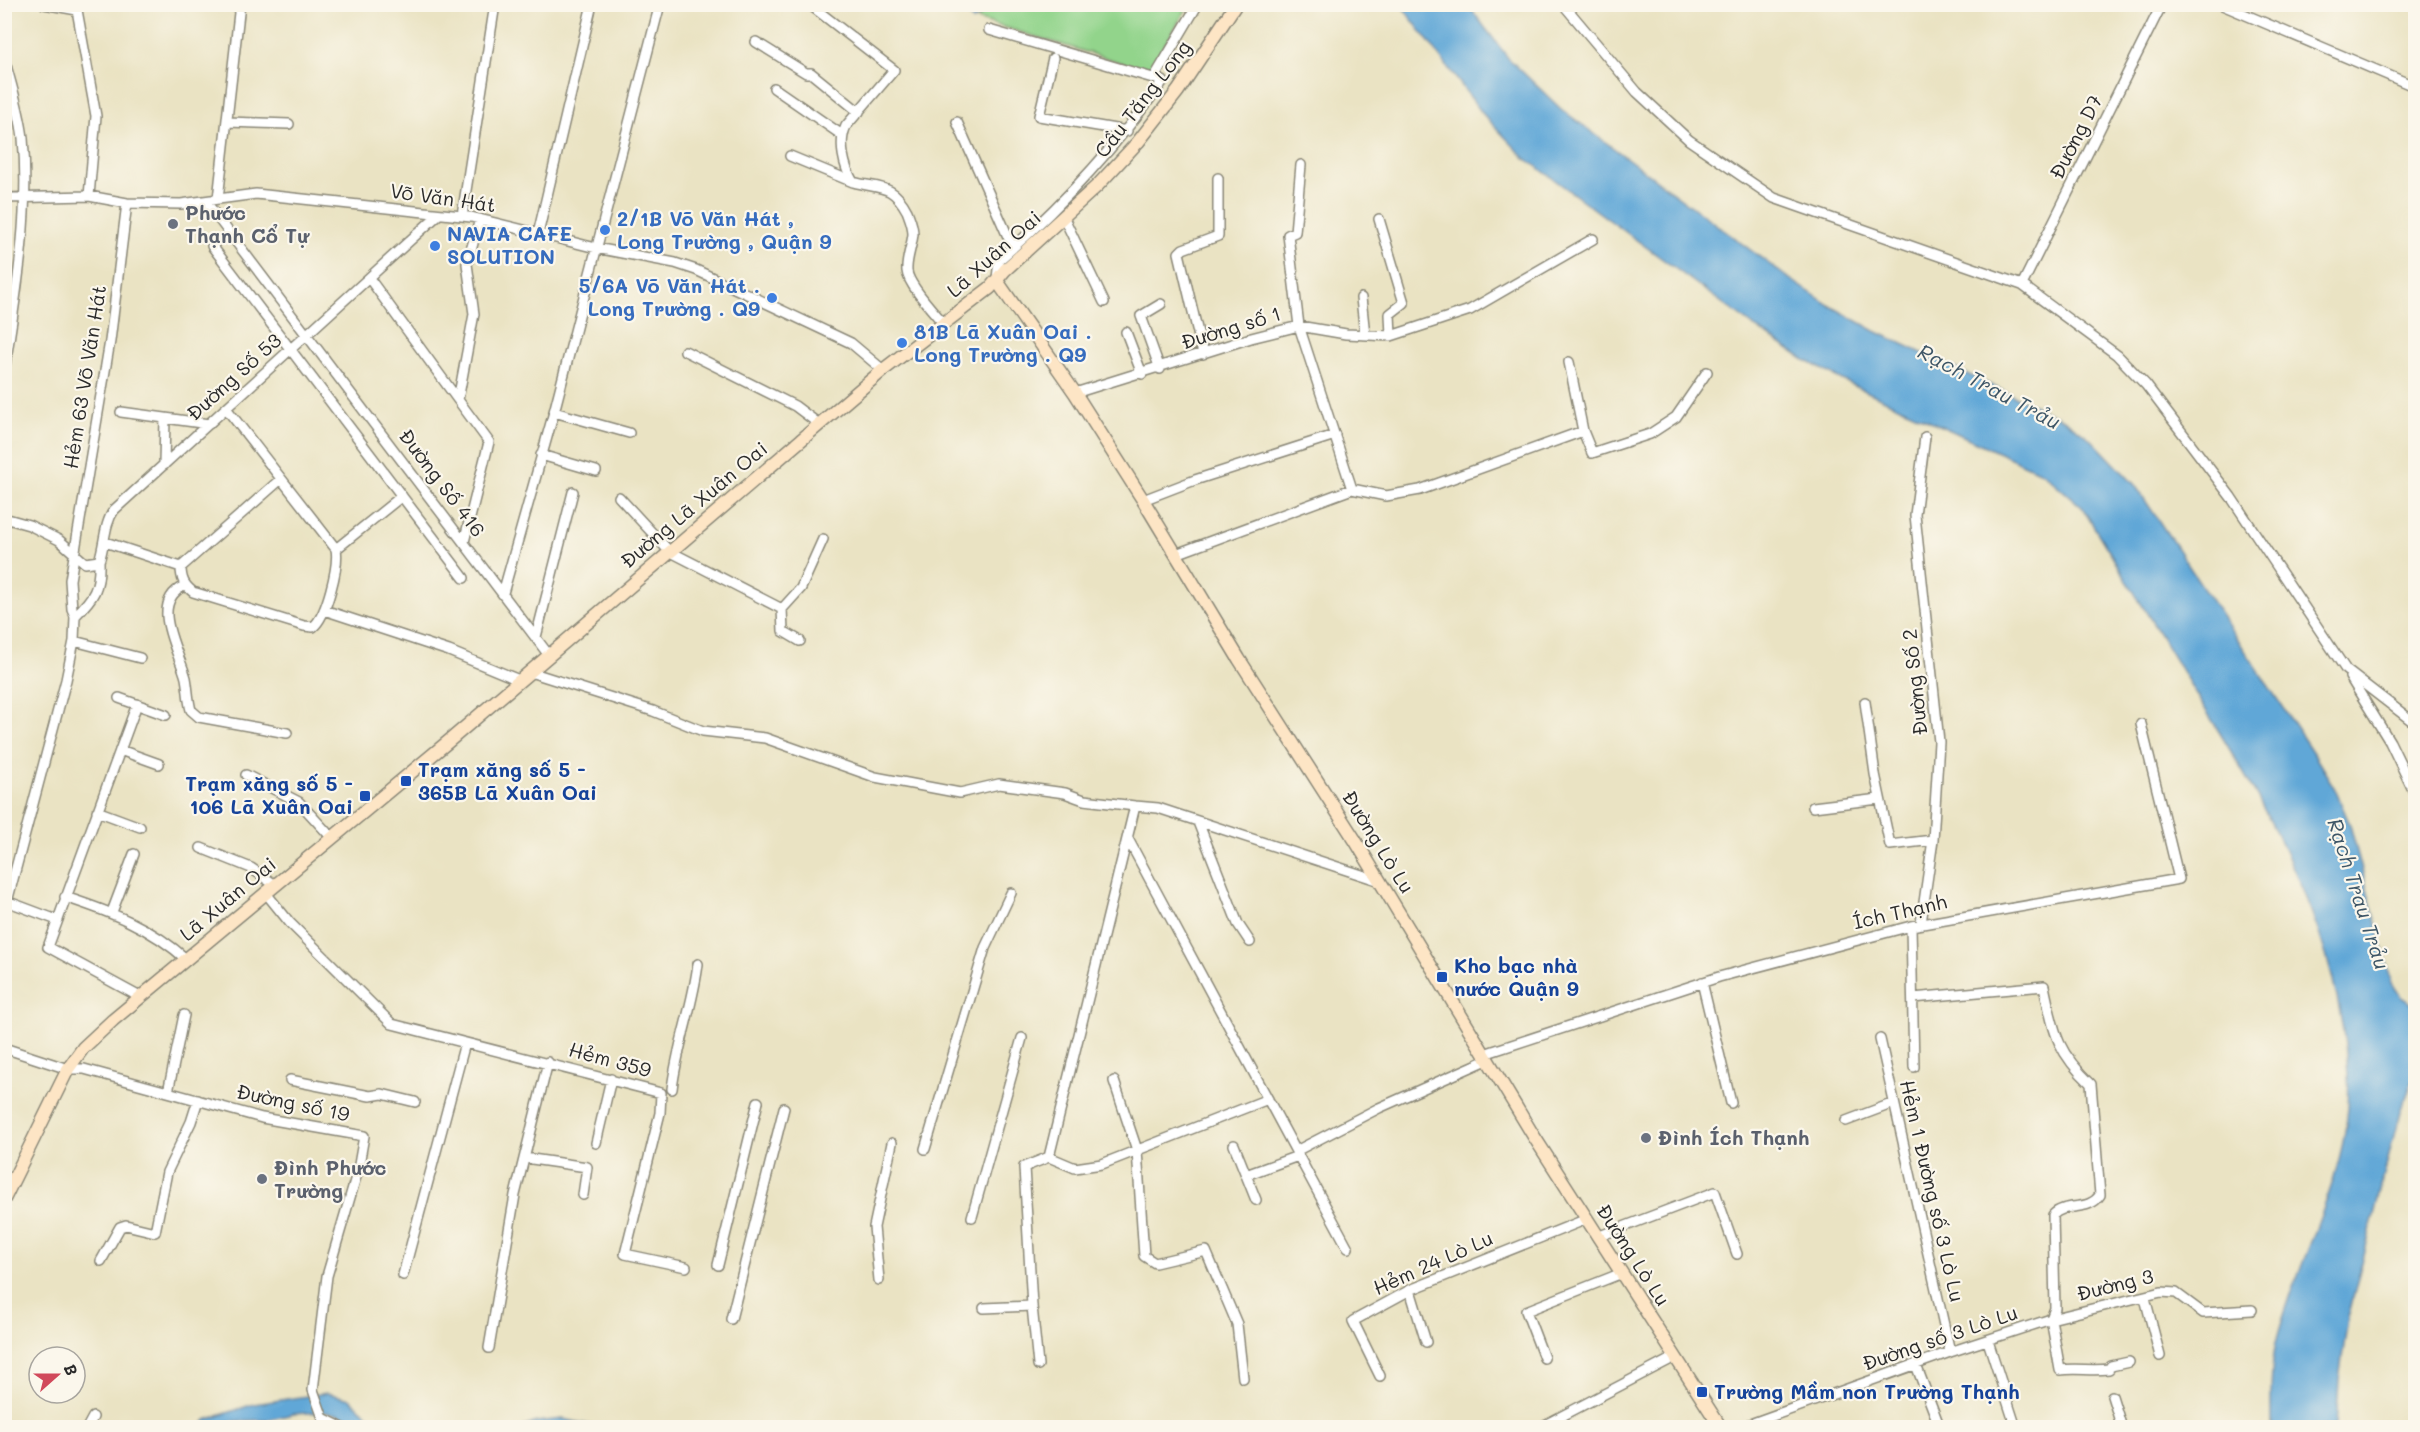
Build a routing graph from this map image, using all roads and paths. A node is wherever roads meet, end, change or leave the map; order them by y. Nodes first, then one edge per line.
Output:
1 (44, 4) edge
2 (240, 4) edge
3 (495, 4) edge
4 (592, 4) edge
5 (660, 4) edge
6 (679, 4) edge
7 (686, 4) edge
8 (809, 4) edge
9 (1198, 4) edge
10 (1236, 4) edge
11 (1563, 4) edge
12 (2162, 4) edge
13 (2220, 4) edge
14 (77, 7) edge
15 (989, 30) dead end
16 (756, 42) dead end
17 (4, 58) edge
18 (1053, 58) dead end
19 (1159, 80) junction
20 (2415, 87) edge
21 (774, 88) dead end
22 (4, 110) edge
23 (17, 110) junction
24 (859, 112) junction
25 (228, 122) junction
26 (957, 122) dead end
27 (289, 124) dead end
28 (1127, 131) junction
29 (842, 135) junction
30 (790, 156) dead end
31 (1301, 165) dead end
32 (1218, 178) dead end
33 (853, 182) junction
34 (1098, 185) joint
35 (26, 196) junction
36 (89, 196) junction
37 (4, 198) edge
38 (219, 199) junction
39 (206, 202) junction
40 (127, 203) junction
41 (439, 214) junction
42 (462, 216) junction
43 (1064, 218) junction
44 (480, 219) junction
45 (1379, 219) dead end
46 (538, 234) junction
47 (1593, 239) dead end
48 (212, 246) dead end
49 (596, 248) junction
50 (1013, 248) junction
51 (369, 278) junction
52 (997, 281) junction
53 (2022, 285) junction
54 (1361, 298) dead end
55 (1104, 302) dead end
56 (1161, 304) dead end
57 (944, 324) junction
58 (1299, 326) junction
59 (1126, 332) dead end
60 (308, 334) junction
61 (1365, 335) junction
62 (1391, 336) junction
63 (291, 349) junction
64 (686, 351) dead end
65 (1203, 354) junction
66 (1569, 362) dead end
67 (1160, 369) junction
68 (884, 370) junction
69 (4, 372) edge
70 (1707, 372) dead end
71 (1142, 374) junction
72 (1075, 393) junction
73 (458, 400) junction
74 (226, 408) junction
75 (121, 412) dead end
76 (554, 412) junction
77 (165, 418) junction
78 (209, 424) junction
79 (819, 424) junction
80 (1583, 431) junction
81 (629, 433) dead end
82 (1335, 435) junction
83 (1925, 437) dead end
84 (541, 455) junction
85 (164, 465) junction
86 (596, 471) dead end
87 (281, 479) junction
88 (1352, 489) junction
89 (573, 492) dead end
90 (402, 496) junction
91 (619, 497) dead end
92 (1143, 500) junction
93 (4, 518) edge
94 (823, 539) dead end
95 (105, 542) junction
96 (464, 542) junction
97 (336, 549) junction
98 (669, 551) junction
99 (1176, 554) junction
100 (74, 555) junction
101 (99, 561) junction
102 (181, 567) junction
103 (464, 578) dead end
104 (184, 586) junction
105 (502, 593) junction
106 (782, 609) junction
107 (324, 610) junction
108 (75, 616) junction
109 (536, 637) junction
110 (74, 641) junction
111 (800, 641) dead end
112 (548, 654) junction
113 (140, 658) dead end
114 (2346, 670) junction
115 (530, 672) junction
116 (519, 680) junction
117 (119, 698) dead end
118 (1865, 702) dead end
119 (136, 704) junction
120 (166, 715) dead end
121 (2141, 724) dead end
122 (2415, 724) edge
123 (287, 733) dead end
124 (120, 750) junction
125 (159, 764) dead end
126 (246, 775) dead end
127 (2415, 796) edge
128 (1879, 799) junction
129 (1135, 806) junction
130 (1813, 807) dead end
131 (97, 811) junction
132 (1198, 822) junction
133 (140, 827) dead end
134 (332, 838) junction
135 (1128, 839) junction
136 (1933, 840) junction
137 (201, 848) dead end
138 (134, 854) dead end
139 (1380, 881) junction
140 (270, 888) junction
141 (1011, 893) dead end
142 (65, 897) junction
143 (9, 902) junction
144 (112, 912) junction
145 (4, 913) edge
146 (57, 920) junction
147 (1921, 923) junction
148 (1911, 926) junction
149 (1250, 942) dead end
150 (187, 960) junction
151 (698, 964) dead end
152 (1702, 982) junction
153 (140, 997) junction
154 (1913, 998) junction
155 (184, 1015) dead end
156 (1022, 1038) dead end
157 (1880, 1039) dead end
158 (465, 1043) junction
159 (4, 1048) edge
160 (1486, 1057) junction
161 (548, 1062) junction
162 (1914, 1067) dead end
163 (68, 1069) junction
164 (612, 1079) junction
165 (290, 1080) dead end
166 (1114, 1080) dead end
167 (672, 1089) dead end
168 (168, 1092) junction
169 (1269, 1099) junction
170 (198, 1100) junction
171 (415, 1102) dead end
172 (758, 1102) dead end
173 (1731, 1103) dead end
174 (1894, 1103) junction
175 (784, 1108) dead end
176 (1846, 1121) dead end
177 (596, 1143) dead end
178 (892, 1143) dead end
179 (1234, 1145) dead end
180 (925, 1149) dead end
181 (1137, 1150) junction
182 (1297, 1154) junction
183 (1049, 1157) junction
184 (525, 1158) junction
185 (1246, 1175) junction
186 (584, 1196) dead end
187 (4, 1198) edge
188 (1256, 1200) dead end
189 (972, 1217) dead end
190 (1587, 1219) junction
191 (1597, 1237) junction
192 (1348, 1248) dead end
193 (1737, 1254) dead end
194 (101, 1261) dead end
195 (718, 1265) dead end
196 (686, 1268) dead end
197 (1622, 1273) junction
198 (403, 1275) dead end
199 (879, 1280) dead end
200 (1410, 1290) junction
201 (2145, 1298) junction
202 (1032, 1306) junction
203 (984, 1308) dead end
204 (2252, 1310) dead end
205 (731, 1319) dead end
206 (2052, 1319) junction
207 (1988, 1341) junction
208 (1426, 1342) dead end
209 (489, 1348) dead end
210 (1950, 1352) junction
211 (2160, 1356) dead end
212 (1675, 1357) junction
213 (1544, 1358) dead end
214 (2128, 1362) dead end
215 (1038, 1365) dead end
216 (1916, 1365) junction
217 (1380, 1376) dead end
218 (1243, 1378) dead end
219 (2112, 1396) dead end
220 (93, 1417) dead end
221 (87, 1428) edge
222 (342, 1428) edge
223 (1539, 1428) edge
224 (1721, 1428) edge
225 (1739, 1428) edge
226 (1940, 1428) edge
227 (2016, 1428) edge
228 (2122, 1428) edge

1 - 14 street
2 - 25 street
3 - 42 street
4 - 46 street
5 - 49 street
6 - 7 street
8 - 24 street
9 - 19 street
10 - 34 main road, Cầu Tăng Long
11 - 53 street
12 - 53 street, Đường D7
13 - 20 street
14 - 36 street
15 - 19 street
16 - 24 street
17 - 23 street
18 - 28 street
19 - 28 street
21 - 29 street
22 - 23 street
23 - 35 street
24 - 29 street
25 - 27 street
25 - 38 street
26 - 50 street
28 - 50 street
29 - 33 street
30 - 33 street
31 - 58 street
32 - 65 street
33 - 57 street
34 - 43 main road, Lã Xuân Oai
35 - 36 street, Võ Văn Hát
35 - 37 street, Võ Văn Hát
35 - 69 street
36 - 40 street, Võ Văn Hát
38 - 39 street, Võ Văn Hát
38 - 41 street, Võ Văn Hát
39 - 40 street, Võ Văn Hát
39 - 60 street, Đường Số 416
40 - 100 street, Hẻm 63 Võ Văn Hát
41 - 42 street, Võ Văn Hát
41 - 51 street, Đường Số 53
42 - 44 street, Võ Văn Hát
43 - 52 main road, Lã Xuân Oai
43 - 55 street
44 - 46 street, Võ Văn Hát
44 - 73 street
45 - 62 street
46 - 49 street, Võ Văn Hát
47 - 62 street, Đường số 1
48 - 63 street
49 - 68 street, Võ Văn Hát
49 - 76 street
50 - 52 street
51 - 60 street, Đường Số 53
51 - 73 street
52 - 57 main road, Lã Xuân Oai
52 - 72 main road, Đường Lò Lu
53 - 114 street
54 - 61 street
56 - 67 street
57 - 68 main road, Lã Xuân Oai
58 - 61 street, Đường số 1
58 - 65 street, Đường số 1
58 - 82 street
59 - 71 street
60 - 63 street, Đường Số 53
60 - 96 street, Đường Số 416
61 - 62 street, Đường số 1
63 - 74 street, Đường Số 53
63 - 90 street
64 - 79 street
65 - 67 street, Đường số 1
66 - 80 street
67 - 71 street, Đường số 1
68 - 79 main road, Đường Lã Xuân Oai
70 - 80 street
71 - 72 street, Đường số 1
72 - 92 main road, Đường Lò Lu
73 - 96 street
74 - 78 street, Đường Số 53
74 - 87 street
75 - 77 street
76 - 81 street
76 - 84 street
77 - 78 street
77 - 85 street
78 - 85 street, Đường Số 53
79 - 98 main road, Đường Lã Xuân Oai
80 - 88 street
82 - 88 street
82 - 92 street
83 - 136 street, Đường Số 2
84 - 86 street
84 - 105 street
85 - 95 street, Đường Số 53
87 - 97 street
87 - 102 street
88 - 99 street
89 - 109 street
90 - 97 street
90 - 103 street
91 - 98 street
92 - 99 main road, Đường Lò Lu
93 - 100 street
94 - 106 street
95 - 101 street, Đường Số 53
95 - 102 street
96 - 105 street, Đường Số 416
97 - 107 street
98 - 106 street
98 - 112 main road, Đường Lã Xuân Oai
99 - 139 main road, Đường Lò Lu
100 - 101 street
100 - 108 street, Hẻm 63 Võ Văn Hát
101 - 108 street, Đường Số 53
102 - 104 street
104 - 107 street
104 - 123 street
105 - 109 street, Đường Số 416
106 - 111 street
107 - 116 street
108 - 110 street, Hẻm 63 Võ Văn Hát
109 - 112 street, Đường Số 416
110 - 113 street
110 - 143 street, Hẻm 63 Võ Văn Hát
112 - 115 main road, Đường Lã Xuân Oai
114 - 122 street
114 - 127 street
115 - 116 main road, Lã Xuân Oai
115 - 129 street
116 - 134 main road, Lã Xuân Oai
117 - 119 street
118 - 128 street
119 - 120 street
119 - 124 street
121 - 147 street, Ích Thạnh
124 - 125 street
124 - 131 street
126 - 134 street
128 - 130 street
128 - 136 street
129 - 132 street
129 - 135 street
131 - 133 street
131 - 142 street
132 - 139 street
132 - 149 street
134 - 140 main road, Lã Xuân Oai
135 - 169 street
135 - 183 street
136 - 147 street, Đường Số 2
137 - 140 street, Hẻm 359
138 - 144 street
139 - 160 main road, Đường Lò Lu
140 - 150 main road, Lã Xuân Oai
140 - 158 street, Hẻm 359
141 - 180 street
142 - 144 street
142 - 146 street
143 - 145 street, Hẻm 63 Võ Văn Hát
143 - 146 street
144 - 150 street
146 - 153 street
147 - 148 street, Ích Thạnh
148 - 152 street, Ích Thạnh
148 - 154 street
150 - 153 main road, Lã Xuân Oai
151 - 167 street
152 - 160 street, Ích Thạnh
152 - 173 street
153 - 163 main road, Lã Xuân Oai
154 - 162 street
154 - 206 street
155 - 168 street
156 - 189 street
157 - 174 street, Hẻm 1 Đường số 3 Lò Lu
158 - 161 street, Hẻm 359
158 - 198 street
159 - 163 street
160 - 182 street, Ích Thạnh
160 - 190 main road, Đường Lò Lu
161 - 164 street, Hẻm 359
161 - 184 street
163 - 168 street, Đường số 19
163 - 187 main road, Lã Xuân Oai
164 - 177 street
164 - 196 street, Hẻm 359
165 - 171 street
166 - 181 street
168 - 170 street, Đường số 19
169 - 181 street
169 - 182 street
170 - 194 street
170 - 222 street, Đường số 19
172 - 195 street
174 - 176 street
174 - 210 street, Hẻm 1 Đường số 3 Lò Lu
175 - 205 street
178 - 199 street
179 - 185 street
181 - 183 street
181 - 218 street
182 - 185 street, Ích Thạnh
182 - 192 street
183 - 202 street
184 - 186 street
184 - 209 street
185 - 188 street
190 - 191 main road, Đường Lò Lu
190 - 200 street, Hẻm 24 Lò Lu
191 - 193 street
191 - 197 main road, Đường Lò Lu
197 - 212 main road, Đường Lò Lu
197 - 213 street
200 - 208 street
200 - 217 street, Hẻm 24 Lò Lu
201 - 204 street, Đường 3
201 - 206 street, Đường 3
201 - 211 street
202 - 203 street
202 - 215 street
206 - 207 street, Đường số 3 Lò Lu
206 - 214 street
207 - 210 street, Đường số 3 Lò Lu
207 - 227 street
210 - 216 street, Đường số 3 Lò Lu
212 - 223 street
212 - 224 main road, Đường Lò Lu
216 - 225 street, Đường số 3 Lò Lu
216 - 226 street
219 - 228 street
220 - 221 street

